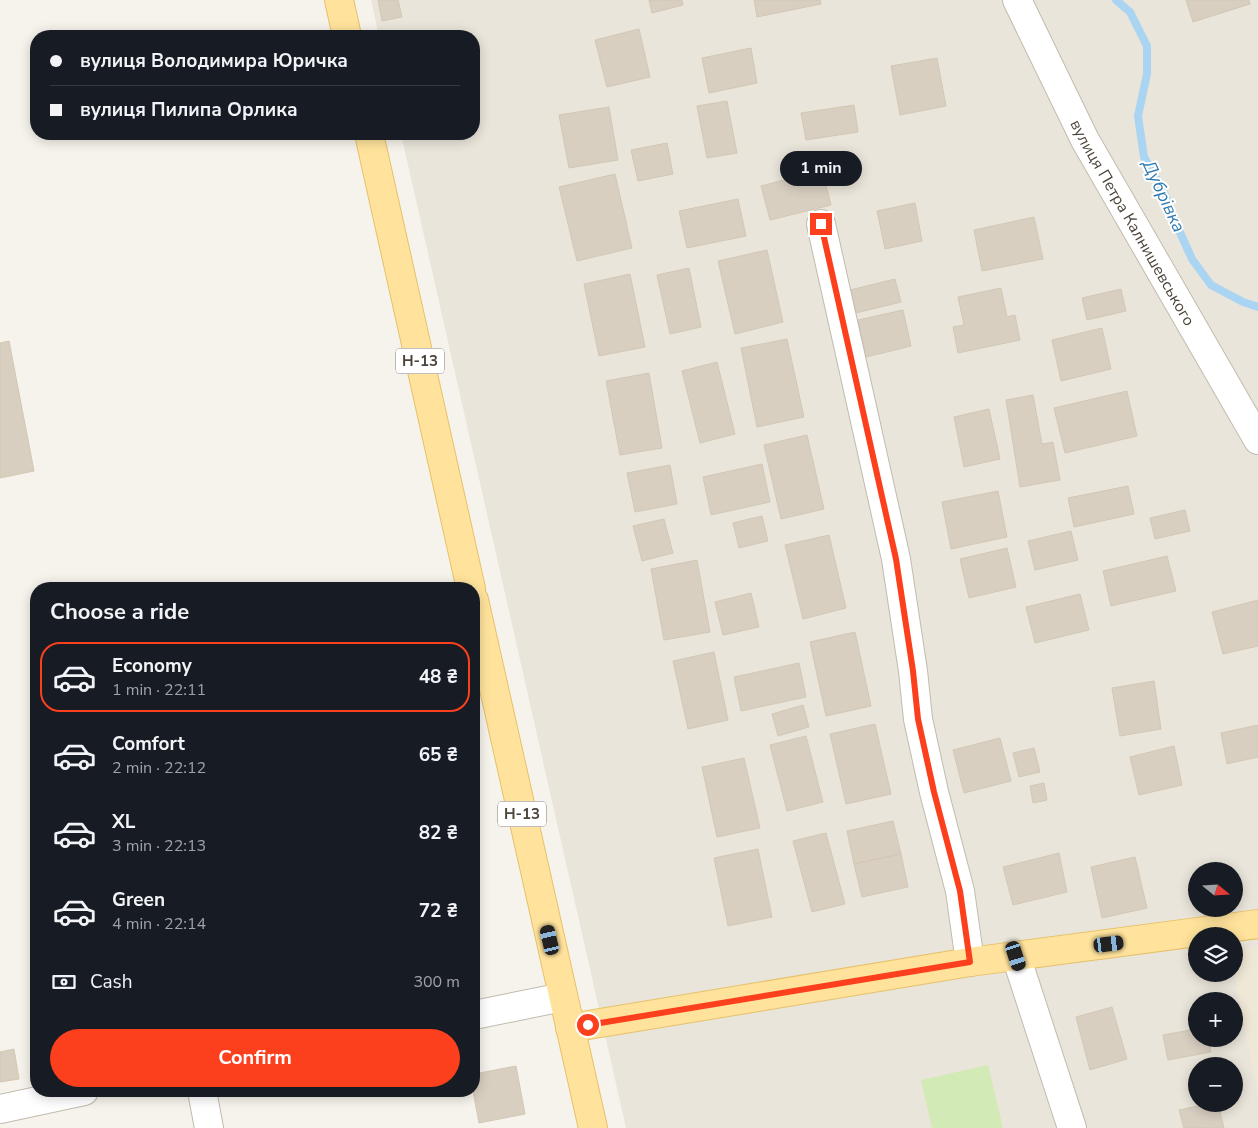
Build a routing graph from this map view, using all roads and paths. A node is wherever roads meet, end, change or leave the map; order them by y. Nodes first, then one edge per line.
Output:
1 (339, 0) edge
2 (1017, 0) edge
3 (346, 30) edge
4 (370, 140) edge
5 (821, 224) dead end
6 (1258, 440) edge
7 (469, 582) edge
8 (480, 627) edge
9 (1258, 924) edge
10 (1016, 956) junction
11 (970, 962) junction
12 (563, 997) junction
13 (480, 1014) edge
14 (570, 1028) junction
15 (58, 1097) edge
16 (203, 1097) edge
17 (7, 1109) edge
18 (209, 1128) edge
19 (593, 1128) edge
20 (1072, 1128) edge

1 - 3 main road
2 - 6 street, вулиця Петра Калнишевського
4 - 7 main road, Н-13
5 - 11 street
8 - 12 main road, Н-13
9 - 10 main road
10 - 11 main road
10 - 20 street
11 - 14 main road
12 - 13 street
12 - 14 main road, Н-13
14 - 19 main road, Н-13
15 - 17 street
16 - 18 street

